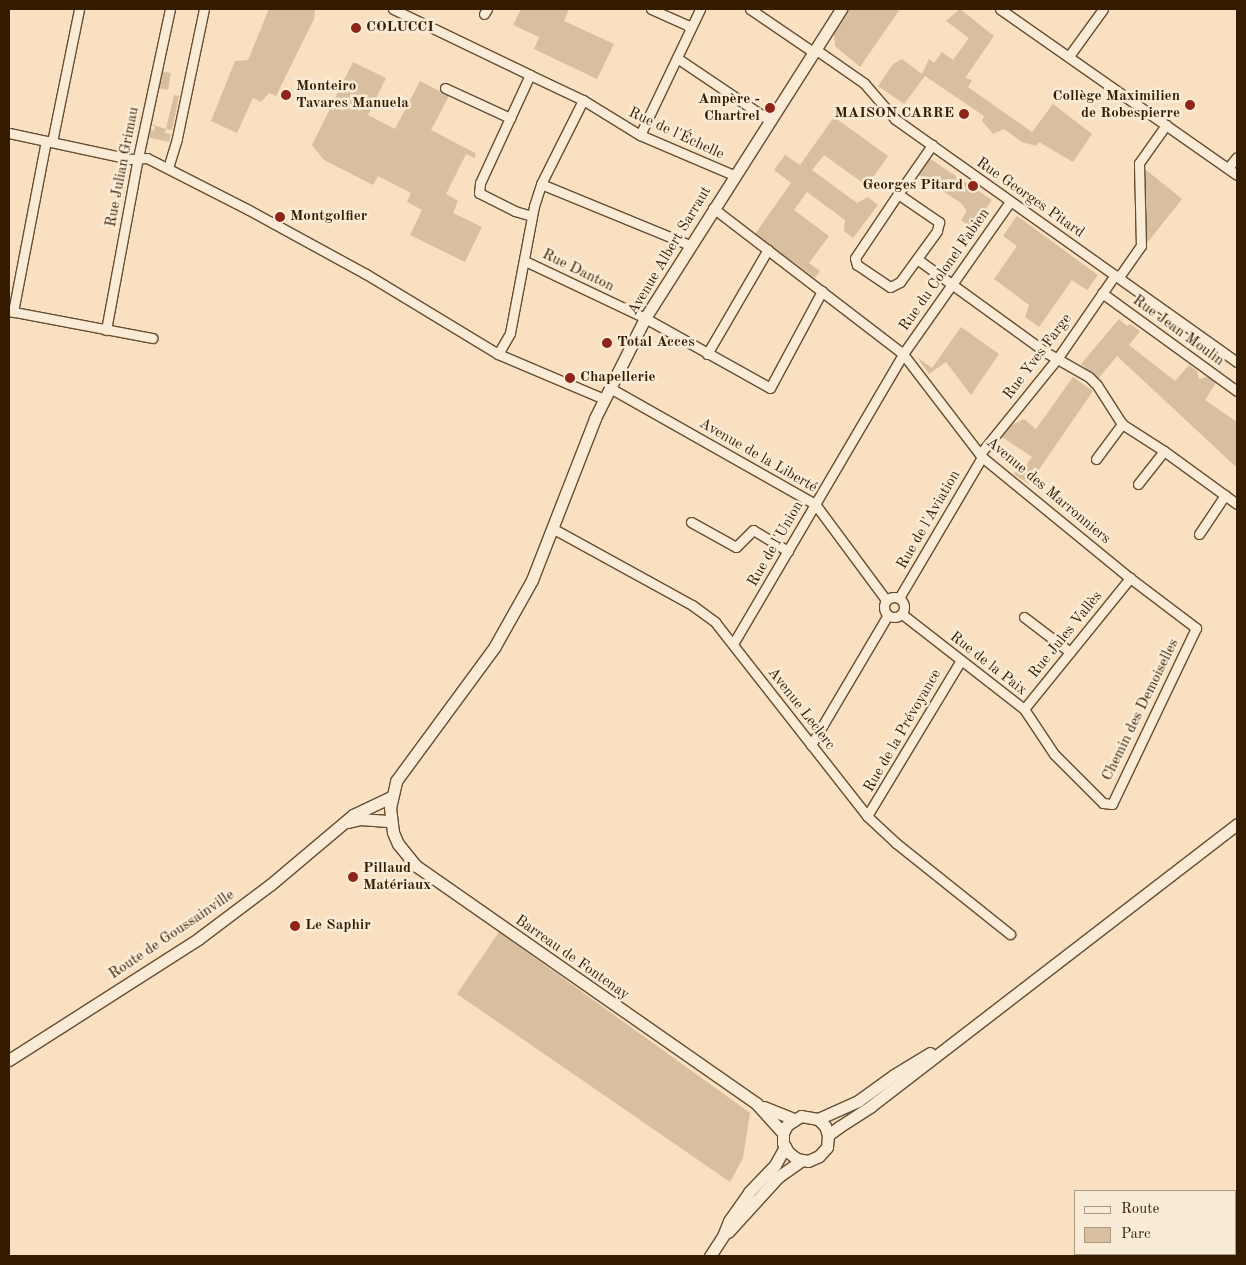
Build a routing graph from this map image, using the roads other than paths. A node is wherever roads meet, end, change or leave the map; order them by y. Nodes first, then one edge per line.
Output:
1 (79, 9) edge
2 (170, 9) edge
3 (204, 9) edge
4 (393, 9) edge
5 (651, 9) edge
6 (700, 9) edge
7 (750, 9) edge
8 (841, 9) edge
9 (1000, 9) edge
10 (1103, 9) edge
11 (690, 29) junction
12 (814, 50) junction
13 (1069, 56) junction
14 (676, 58) junction
15 (530, 75) junction
16 (446, 88) dead end
17 (583, 100) junction
18 (510, 118) junction
19 (769, 120) junction
20 (1166, 125) junction
21 (9, 133) edge
22 (640, 135) junction
23 (49, 142) junction
24 (932, 144) junction
25 (1237, 157) edge
26 (138, 158) junction
27 (168, 168) junction
28 (1228, 168) junction
29 (734, 175) junction
30 (1237, 175) edge
31 (541, 184) junction
32 (898, 194) junction
33 (1010, 202) junction
34 (713, 208) junction
35 (532, 216) junction
36 (690, 245) junction
37 (768, 249) junction
38 (917, 258) junction
39 (525, 261) junction
40 (1117, 276) junction
41 (951, 284) junction
42 (822, 291) junction
43 (1102, 294) junction
44 (11, 311) edge
45 (645, 318) junction
46 (106, 330) junction
47 (152, 338) dead end
48 (498, 354) junction
49 (707, 354) junction
50 (902, 354) junction
51 (1057, 359) junction
52 (1237, 362) edge
53 (610, 388) junction
54 (1237, 391) edge
55 (604, 400) junction
56 (1122, 424) junction
57 (1164, 451) junction
58 (981, 455) junction
59 (1096, 459) dead end
60 (1138, 484) dead end
61 (1225, 496) junction
62 (815, 504) junction
63 (1237, 504) edge
64 (691, 522) dead end
65 (552, 528) junction
66 (1199, 534) dead end
67 (788, 551) junction
68 (1130, 578) junction
69 (899, 598) junction
70 (886, 600) junction
71 (902, 614) junction
72 (888, 615) junction
73 (1024, 617) dead end
74 (1196, 628) joint
75 (733, 644) junction
76 (1070, 652) junction
77 (960, 660) junction
78 (1024, 709) junction
79 (811, 745) junction
80 (391, 797) junction
81 (1112, 804) joint
82 (867, 816) junction
83 (391, 821) junction
84 (344, 823) junction
85 (1237, 824) edge
86 (1010, 934) dead end
87 (988, 1015) junction
88 (9, 1060) edge
89 (756, 1104) junction
90 (793, 1119) junction
91 (818, 1119) junction
92 (784, 1133) junction
93 (828, 1135) junction
94 (785, 1147) junction
95 (802, 1160) junction
96 (723, 1236) junction
97 (710, 1256) edge

1 - 23 street
2 - 26 street, Rue Julian Grimau
3 - 27 street
4 - 15 street, Rue de l'Échelle
5 - 11 street
6 - 11 street
7 - 12 street, Rue Georges Pitard
8 - 12 street, Avenue Albert Sarraut
9 - 13 street
10 - 13 street
11 - 14 street
12 - 19 street, Avenue Albert Sarraut
12 - 24 street, Rue Georges Pitard
13 - 20 street
14 - 19 street
14 - 22 street
15 - 17 street, Rue de l'Échelle
15 - 18 street
16 - 18 street
17 - 22 street, Rue de l'Échelle
17 - 31 street
18 - 35 street
19 - 29 street, Avenue Albert Sarraut
20 - 28 street
20 - 40 street, Rue Yves Farge
21 - 23 street
22 - 29 street, Rue de l'Échelle
23 - 26 street
23 - 44 street
24 - 32 street
24 - 33 street, Rue Georges Pitard
25 - 28 street
26 - 27 street
26 - 46 street, Rue Julian Grimau
27 - 48 street
28 - 30 street
29 - 34 street, Avenue Albert Sarraut
31 - 35 street
31 - 36 street
32 - 38 street
32 - 38 street
33 - 40 street, Rue Georges Pitard
33 - 41 street, Rue du Colonel Fabien
34 - 36 street, Avenue Albert Sarraut
34 - 37 street, Avenue des Marronniers
35 - 39 street
36 - 45 street, Avenue Albert Sarraut
37 - 42 street, Avenue des Marronniers
37 - 49 street
38 - 41 street
39 - 45 street, Rue Danton
39 - 48 street
40 - 43 street, Rue Yves Farge
40 - 52 street, Rue Georges Pitard
41 - 50 street, Rue du Colonel Fabien
41 - 51 street
42 - 49 street, Rue Danton
42 - 50 street, Avenue des Marronniers
43 - 51 street, Rue Yves Farge
43 - 54 street, Rue Jean Moulin
44 - 46 street
45 - 49 street, Rue Danton
45 - 53 street, Avenue Albert Sarraut
46 - 47 street
48 - 55 street
50 - 58 street, Avenue des Marronniers
50 - 62 street, Rue de l'Union
51 - 56 street
51 - 58 street, Rue Yves Farge
53 - 55 street, Avenue Albert Sarraut
53 - 62 street, Avenue de la Liberté
55 - 65 street, Avenue Albert Sarraut
56 - 57 street
56 - 59 street
57 - 60 street
57 - 61 street
58 - 68 street, Avenue des Marronniers
58 - 69 street, Rue de l'Aviation
61 - 63 street
61 - 66 street
62 - 67 street, Rue de l'Union
62 - 70 street, Avenue de la Liberté
64 - 67 street
65 - 75 street, Avenue Leclerc
65 - 80 street, Avenue Albert Sarraut
67 - 75 street, Rue de l'Union
68 - 74 street, Avenue des Marronniers
68 - 76 street, Rue Jules Vallès
69 - 70 street
69 - 71 street
70 - 72 street
71 - 72 street
71 - 77 street, Rue de la Paix
72 - 79 street
73 - 76 street
74 - 81 street, Chemin des Demoiselles
75 - 79 street, Avenue Leclerc
76 - 78 street, Rue Jules Vallès
77 - 78 street, Rue de la Paix
77 - 82 street, Rue de la Prévoyance
78 - 81 street, Rue de la Paix
79 - 82 street, Avenue Leclerc
80 - 83 street
80 - 84 street, Route de Goussainville
82 - 86 street, Avenue Leclerc
83 - 84 street
83 - 89 street, Barreau de Fontenay
84 - 88 street, Route de Goussainville
85 - 87 street
87 - 91 street
87 - 93 street
89 - 90 street, Barreau de Fontenay
89 - 92 street, Barreau de Fontenay
90 - 91 street
90 - 92 street
91 - 93 street
92 - 94 street
93 - 95 street
94 - 95 street
94 - 96 street
95 - 96 street
96 - 97 street

